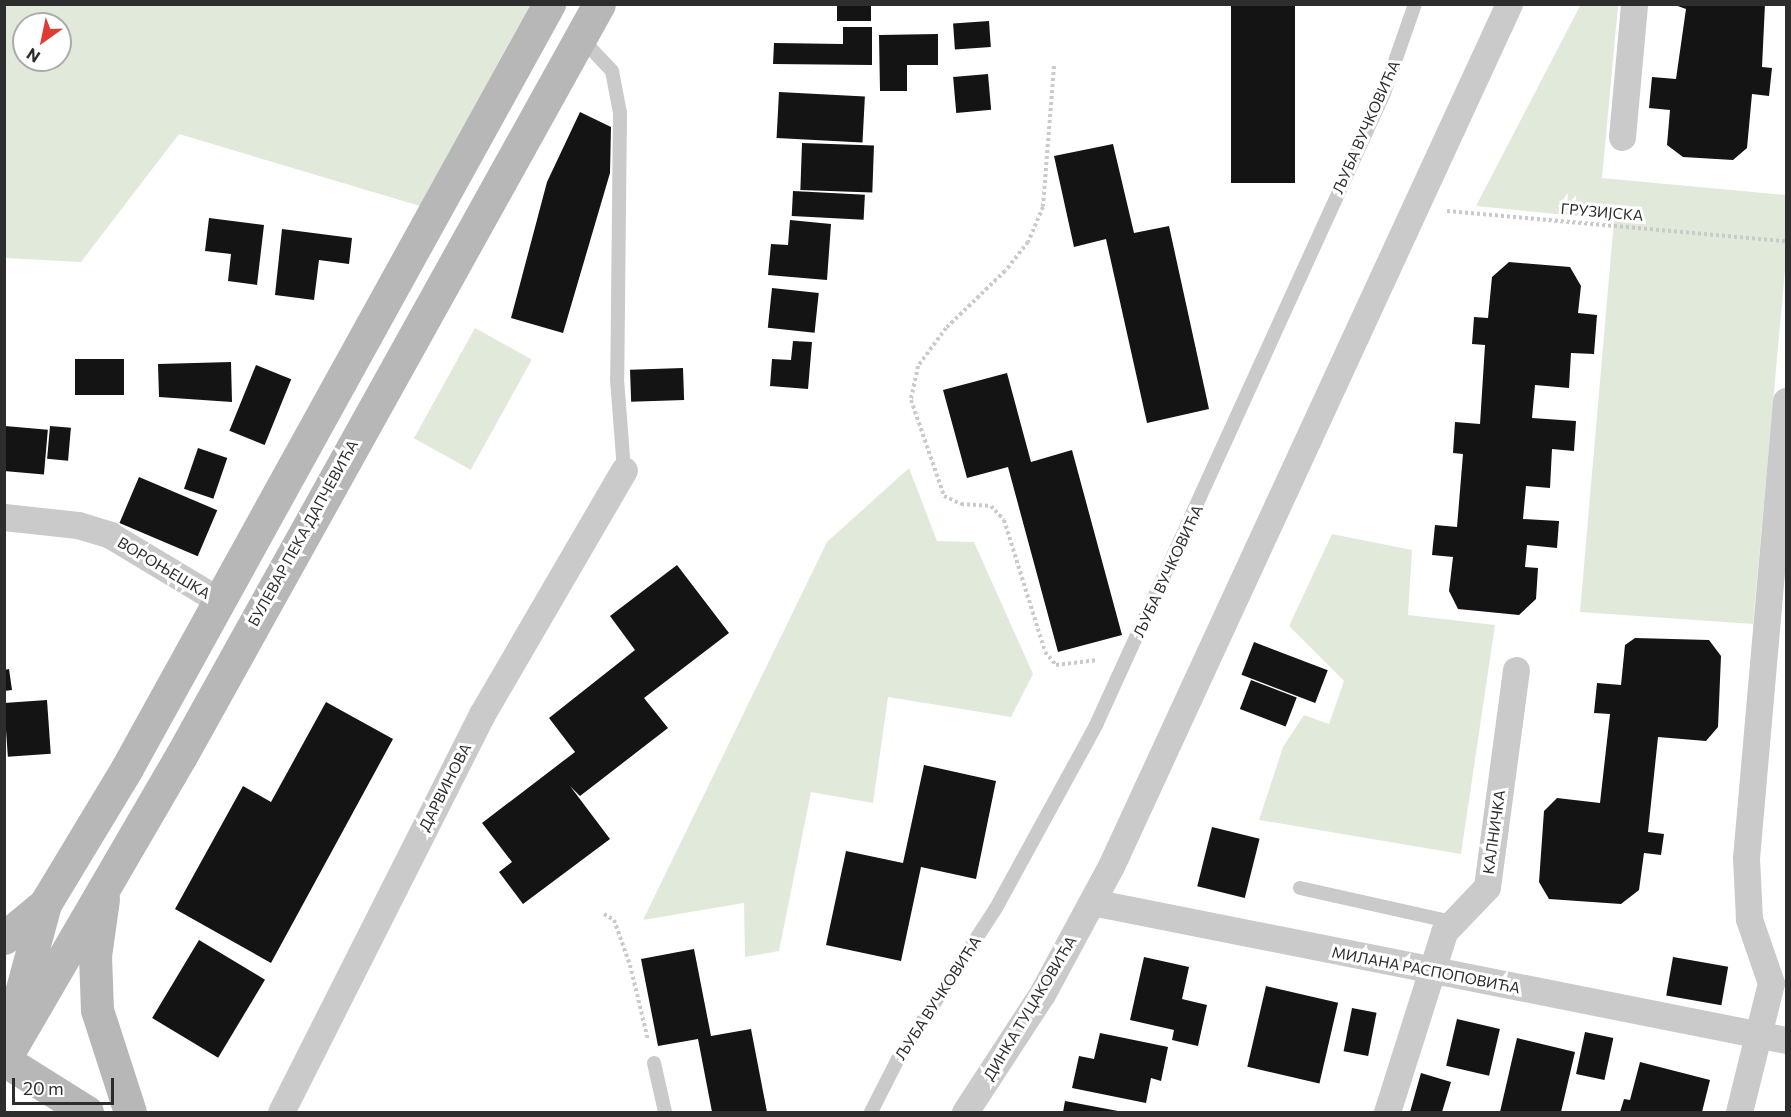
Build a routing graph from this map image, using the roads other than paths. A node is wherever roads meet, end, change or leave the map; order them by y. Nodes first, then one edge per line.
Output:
1 (549, 4) edge
2 (599, 4) edge
3 (1415, 4) edge
4 (1509, 4) edge
5 (1634, 4) edge
6 (581, 38) junction
7 (1622, 137) dead end
8 (1786, 401) edge
9 (624, 470) joint
10 (4, 517) edge
11 (218, 600) junction
12 (1516, 670) dead end
13 (105, 888) junction
14 (1300, 888) dead end
15 (1092, 902) junction
16 (45, 904) junction
17 (1452, 922) junction
18 (4, 938) edge
19 (1431, 971) junction
20 (1760, 1035) junction
21 (1786, 1040) edge
22 (4, 1060) edge
23 (654, 1063) road end
24 (87, 1113) edge
25 (130, 1113) edge
26 (281, 1113) edge
27 (665, 1113) edge
28 (871, 1113) edge
29 (965, 1113) edge
30 (1387, 1113) edge
31 (1739, 1113) edge

1 - 11 street
2 - 6 street, БУЛЕВАР ПЕКА ДАПЧЕВИЋА
3 - 28 lane, ЉУБА ВУЧКОВИЋА
4 - 15 street
5 - 7 street
6 - 9 lane
6 - 13 street, БУЛЕВАР ПЕКА ДАПЧЕВИЋА
8 - 20 street
9 - 26 street, ДАРВИНОВА
10 - 11 street, ВОРОЊЕШКА
11 - 16 street
12 - 17 street, КАЛНИЧКА
13 - 22 street, БУЛЕВАР ПЕКА ДАПЧЕВИЋА
13 - 25 street
14 - 17 lane
15 - 19 street, МИЛАНА РАСПОПОВИЋА
15 - 29 street, ДИНКА ТУЦАКОВИЋА
16 - 18 street
16 - 22 street
17 - 19 street, КАЛНИЧКА
19 - 20 street, МИЛАНА РАСПОПОВИЋА
19 - 30 street, КАЛНИЧКА
20 - 21 street, МИЛАНА РАСПОПОВИЋА
20 - 31 street
22 - 24 street
23 - 27 lane

